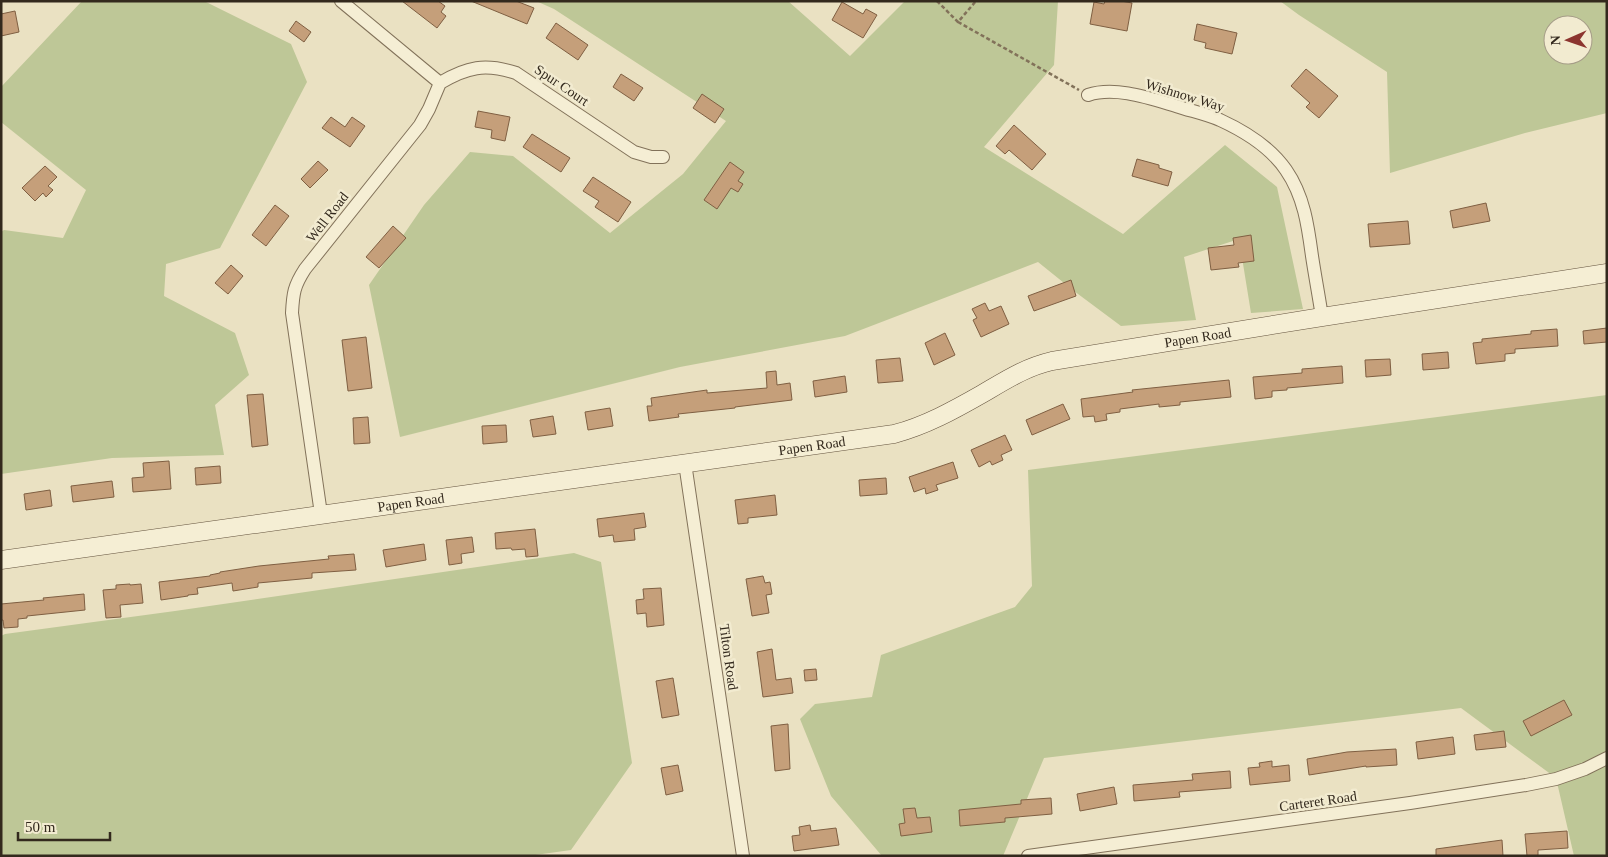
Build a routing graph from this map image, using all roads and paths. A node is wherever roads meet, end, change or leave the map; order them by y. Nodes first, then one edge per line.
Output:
1 (341, 1) edge
2 (937, 1) edge
3 (976, 1) edge
4 (958, 22) junction
5 (440, 83) junction
6 (1088, 95) joint
7 (663, 157) dead end
8 (1607, 274) edge
9 (1322, 317) junction
10 (685, 463) junction
11 (321, 514) junction
12 (1, 560) edge
13 (1607, 758) edge
14 (743, 856) edge
15 (1028, 856) edge

1 - 5 street
2 - 4 path
3 - 4 path
4 - 6 path
5 - 7 street, Spur Court
5 - 11 street, Well Road
6 - 9 street, Wishnow Way
8 - 9 street, Papen Road
9 - 10 street, Papen Road
10 - 11 street, Papen Road
10 - 14 street, Tilton Road
11 - 12 street, Papen Road
13 - 15 street, Carteret Road

